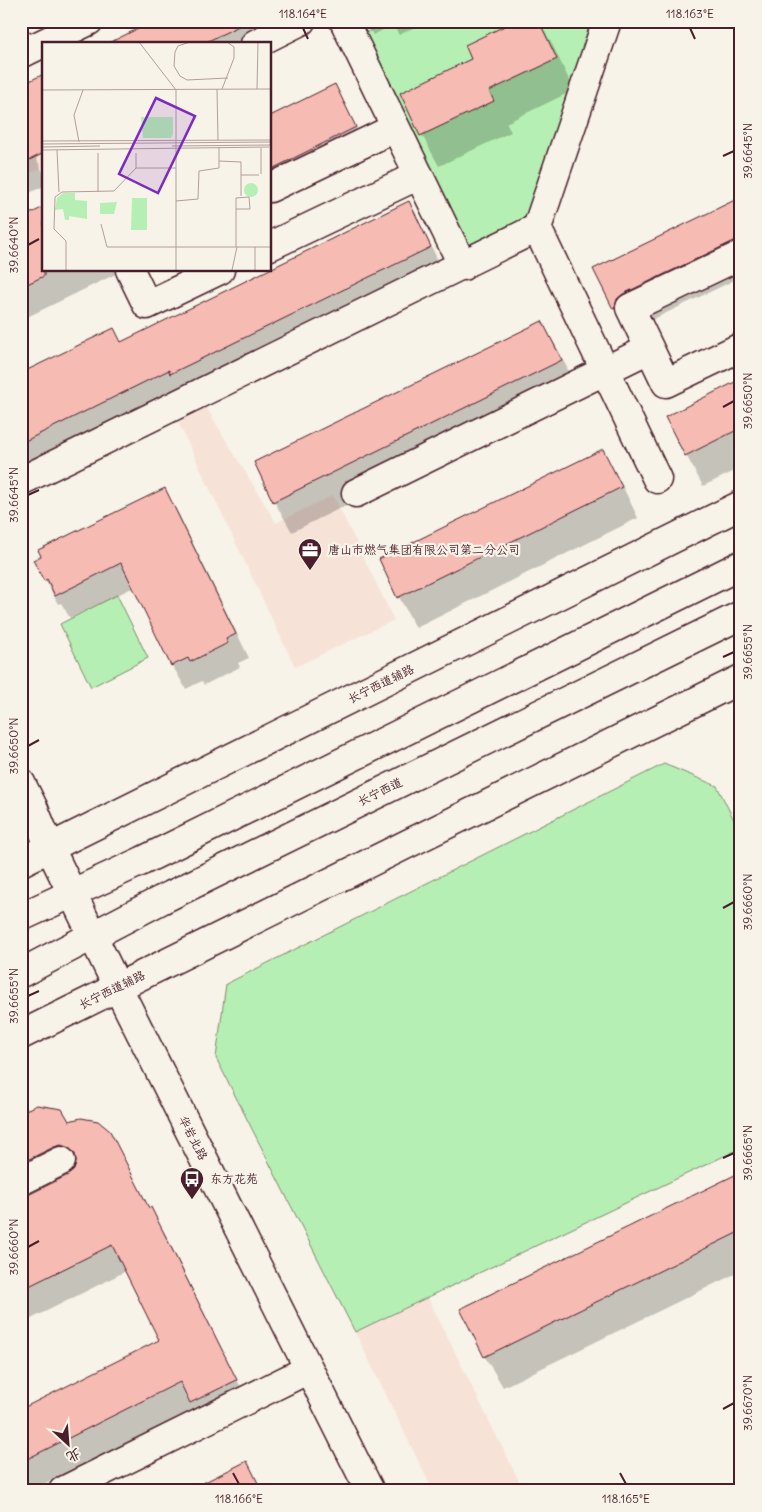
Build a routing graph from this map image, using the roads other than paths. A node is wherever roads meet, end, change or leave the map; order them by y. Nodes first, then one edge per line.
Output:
1 (89, 21) edge
2 (301, 21) edge
3 (607, 21) edge
4 (351, 24) edge
5 (46, 42) edge
6 (259, 42) edge
7 (21, 44) edge
8 (42, 44) edge
9 (396, 128) junction
10 (419, 175) junction
11 (271, 188) edge
12 (537, 228) junction
13 (271, 246) edge
14 (741, 255) edge
15 (463, 266) junction
16 (130, 271) edge
17 (218, 271) edge
18 (741, 347) edge
19 (649, 349) junction
20 (605, 370) junction
21 (657, 479) dead end
22 (21, 481) edge
23 (356, 493) dead end
24 (741, 505) edge
25 (741, 565) edge
26 (741, 615) edge
27 (741, 679) edge
28 (21, 783) edge
29 (50, 848) junction
30 (21, 862) edge
31 (72, 894) junction
32 (21, 917) edge
33 (92, 935) junction
34 (21, 973) edge
35 (118, 988) junction
36 (21, 1035) edge
37 (61, 1161) dead end
38 (21, 1181) edge
39 (309, 1368) junction
40 (63, 1491) edge
41 (370, 1491) edge

1 - 5 street
2 - 6 street
3 - 12 street
4 - 9 street
7 - 8 street
9 - 10 street
9 - 11 street
10 - 13 street
10 - 15 street
12 - 15 street
12 - 20 street
14 - 19 street
15 - 22 street
16 - 17 street
18 - 19 street
19 - 20 street
20 - 21 street
20 - 23 street
24 - 29 street, 长宁西道辅路
25 - 31 street
26 - 33 street, 长宁西道
27 - 35 street, 长宁西道辅路
28 - 29 street, 华岩北路
29 - 30 street, 长宁西道辅路
29 - 31 street, 华岩北路
31 - 32 street
31 - 33 street, 华岩北路
33 - 34 street, 长宁西道
33 - 35 street, 华岩北路
35 - 36 street, 长宁西道辅路
35 - 39 street, 华岩北路
37 - 38 street
39 - 40 street
39 - 41 street, 华岩北路

